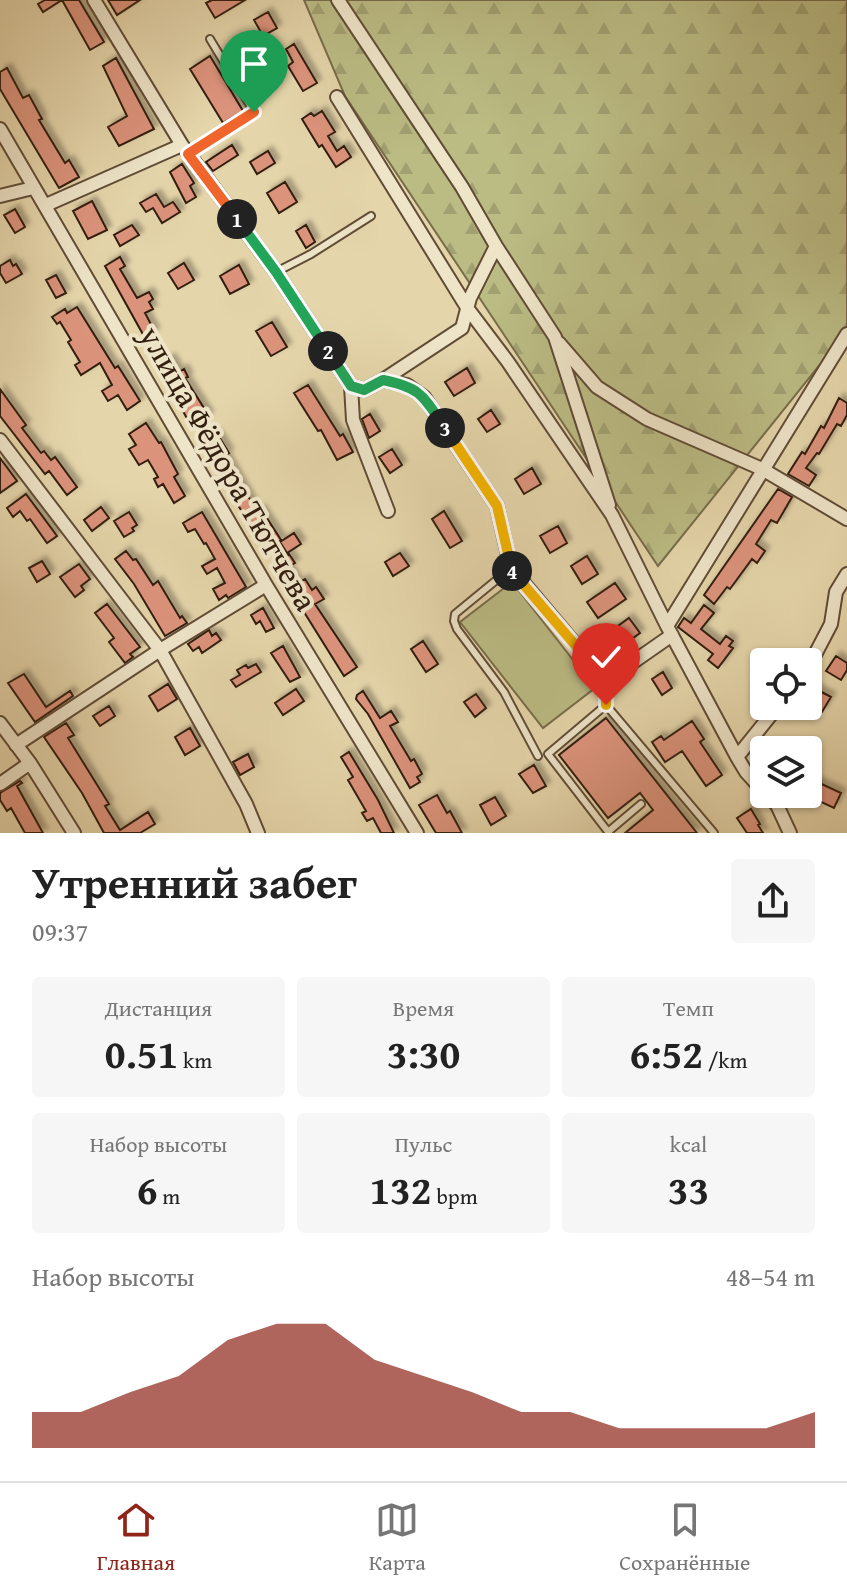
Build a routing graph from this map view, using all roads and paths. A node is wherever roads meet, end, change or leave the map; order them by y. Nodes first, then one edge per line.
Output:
1 (94, 0) edge
2 (338, 0) edge
3 (210, 39) dead end
4 (337, 97) dead end
5 (0, 129) edge
6 (185, 150) junction
7 (33, 188) junction
8 (0, 196) edge
9 (46, 205) junction
10 (371, 216) dead end
11 (496, 246) junction
12 (276, 272) junction
13 (468, 309) junction
14 (847, 334) edge
15 (555, 337) junction
16 (383, 380) junction
17 (351, 386) junction
18 (0, 440) edge
19 (762, 469) junction
20 (388, 511) dead end
21 (612, 515) junction
22 (847, 519) edge
23 (511, 568) junction
24 (847, 574) edge
25 (266, 585) junction
26 (669, 630) junction
27 (818, 648) edge
28 (160, 650) junction
29 (606, 681) junction
30 (606, 705) junction
31 (767, 720) edge
32 (0, 723) edge
33 (16, 745) junction
34 (538, 756) dead end
35 (737, 757) junction
36 (30, 763) junction
37 (750, 776) edge
38 (0, 784) edge
39 (641, 804) dead end
40 (778, 808) edge
41 (609, 832) edge
42 (74, 833) edge
43 (258, 833) edge
44 (417, 833) edge
45 (714, 833) edge
46 (790, 833) edge

1 - 6 street
2 - 11 street
3 - 6 lane
4 - 13 street
5 - 7 street, улица Фёдора Тютчева
6 - 9 street
6 - 12 street
7 - 8 street
7 - 9 street, улица Фёдора Тютчева
9 - 25 street, улица Фёдора Тютчева
10 - 12 lane
11 - 13 street
11 - 15 street
12 - 17 street
13 - 16 street
13 - 21 street
14 - 19 street
15 - 19 street
15 - 21 street
16 - 17 street
16 - 23 street
17 - 20 street
18 - 28 street
19 - 22 street
19 - 26 street
21 - 26 street
23 - 29 street
23 - 34 lane
24 - 27 street
25 - 28 street
25 - 44 street, улица Фёдора Тютчева
26 - 29 street
26 - 35 street
28 - 33 street
28 - 43 street
29 - 30 lane
30 - 41 lane
30 - 45 lane
31 - 35 street
32 - 33 street
33 - 36 street
35 - 37 street
36 - 38 street
36 - 42 street
39 - 41 lane
40 - 46 street

